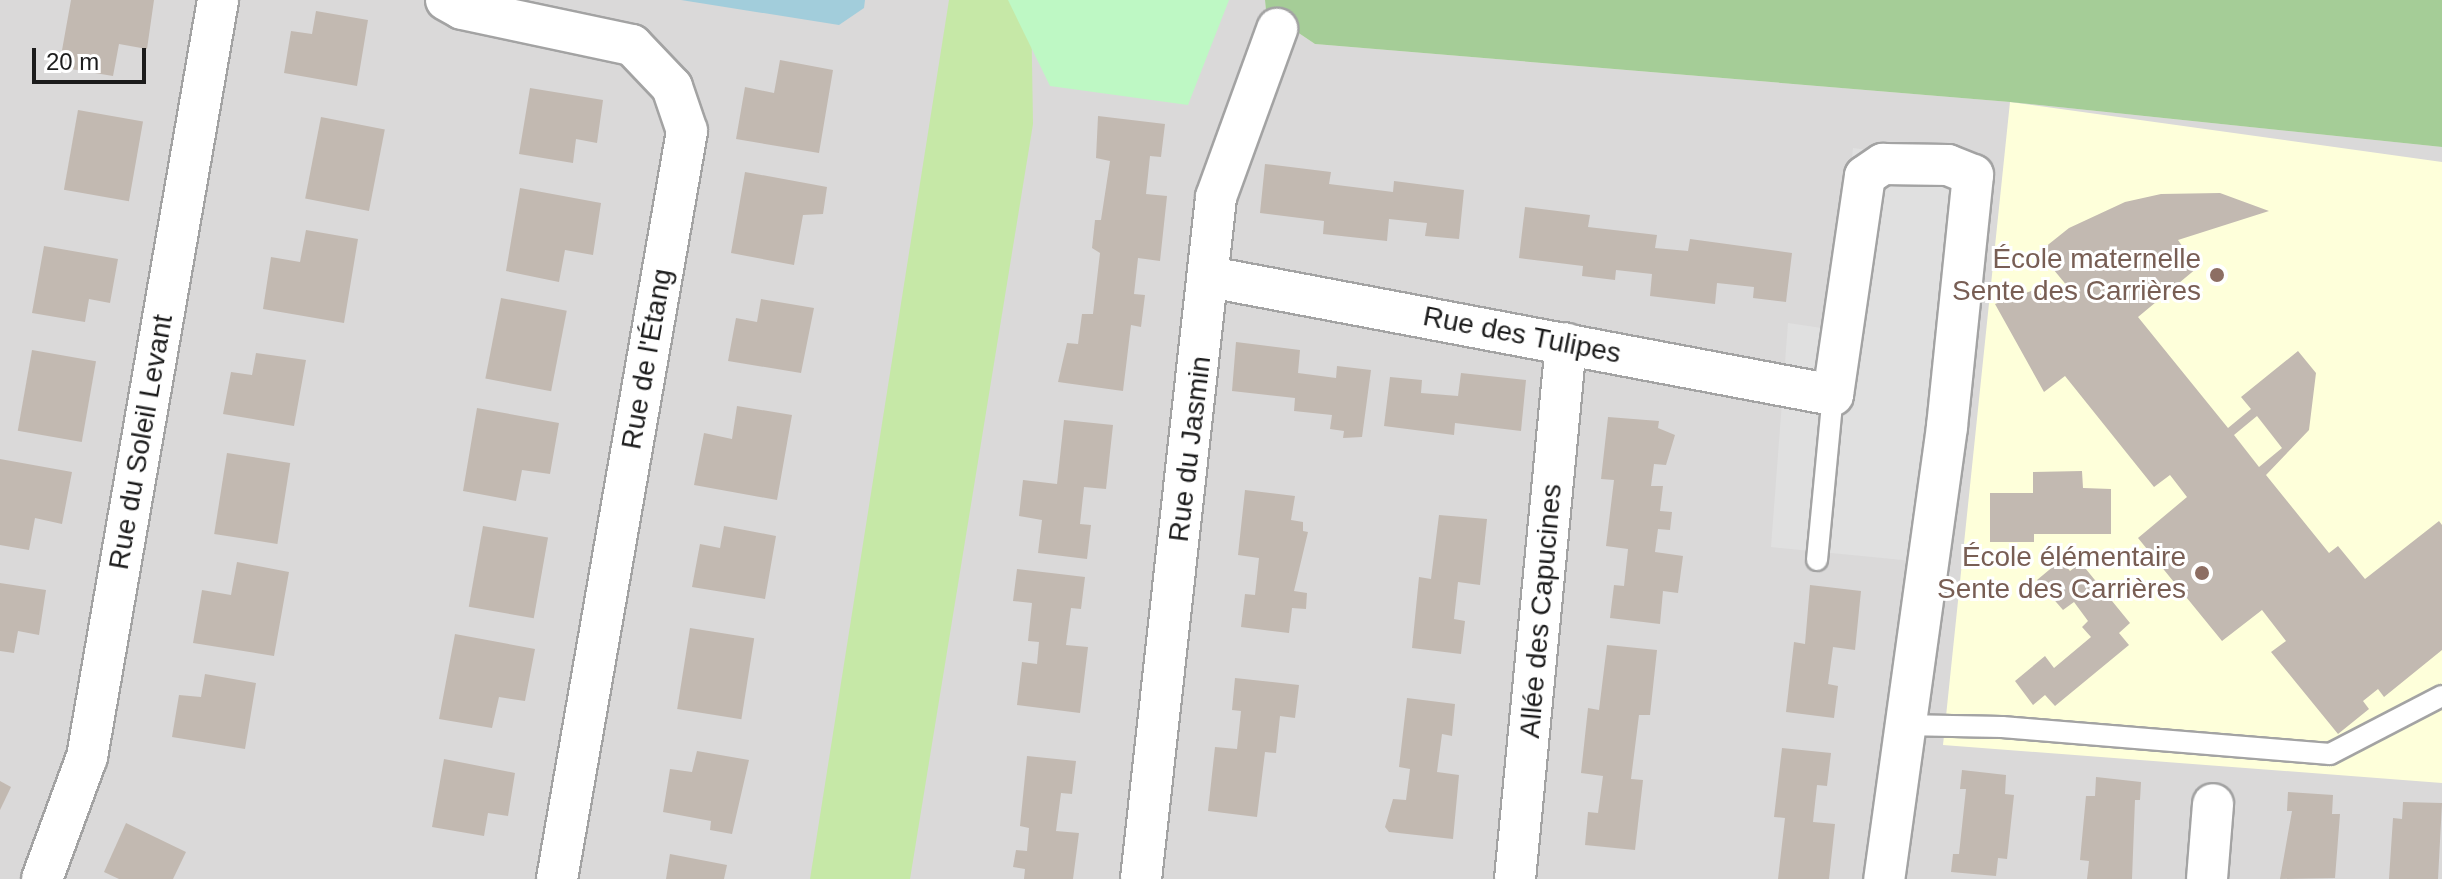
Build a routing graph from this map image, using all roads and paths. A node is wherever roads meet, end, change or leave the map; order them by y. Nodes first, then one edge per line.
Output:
1 (218, 0) edge
2 (446, 0) edge
3 (1277, 29) dead end
4 (1210, 277) junction
5 (1566, 343) junction
6 (1833, 395) junction
7 (1817, 560) dead end
8 (2442, 696) edge
9 (1903, 725) junction
10 (2213, 804) dead end
11 (42, 879) edge
12 (557, 879) edge
13 (1141, 879) edge
14 (1515, 879) edge
15 (1884, 879) edge
16 (2207, 879) edge

1 - 11 street, Rue du Soleil Levant
2 - 12 street, Rue de l'Étang
3 - 4 street, Rue du Jasmin
4 - 5 street, Rue des Tulipes
4 - 13 street, Rue du Jasmin
5 - 6 street, Rue des Tulipes
5 - 14 street, Allée des Capucines
6 - 7 lane
6 - 9 street
8 - 9 lane
9 - 15 street
10 - 16 street

